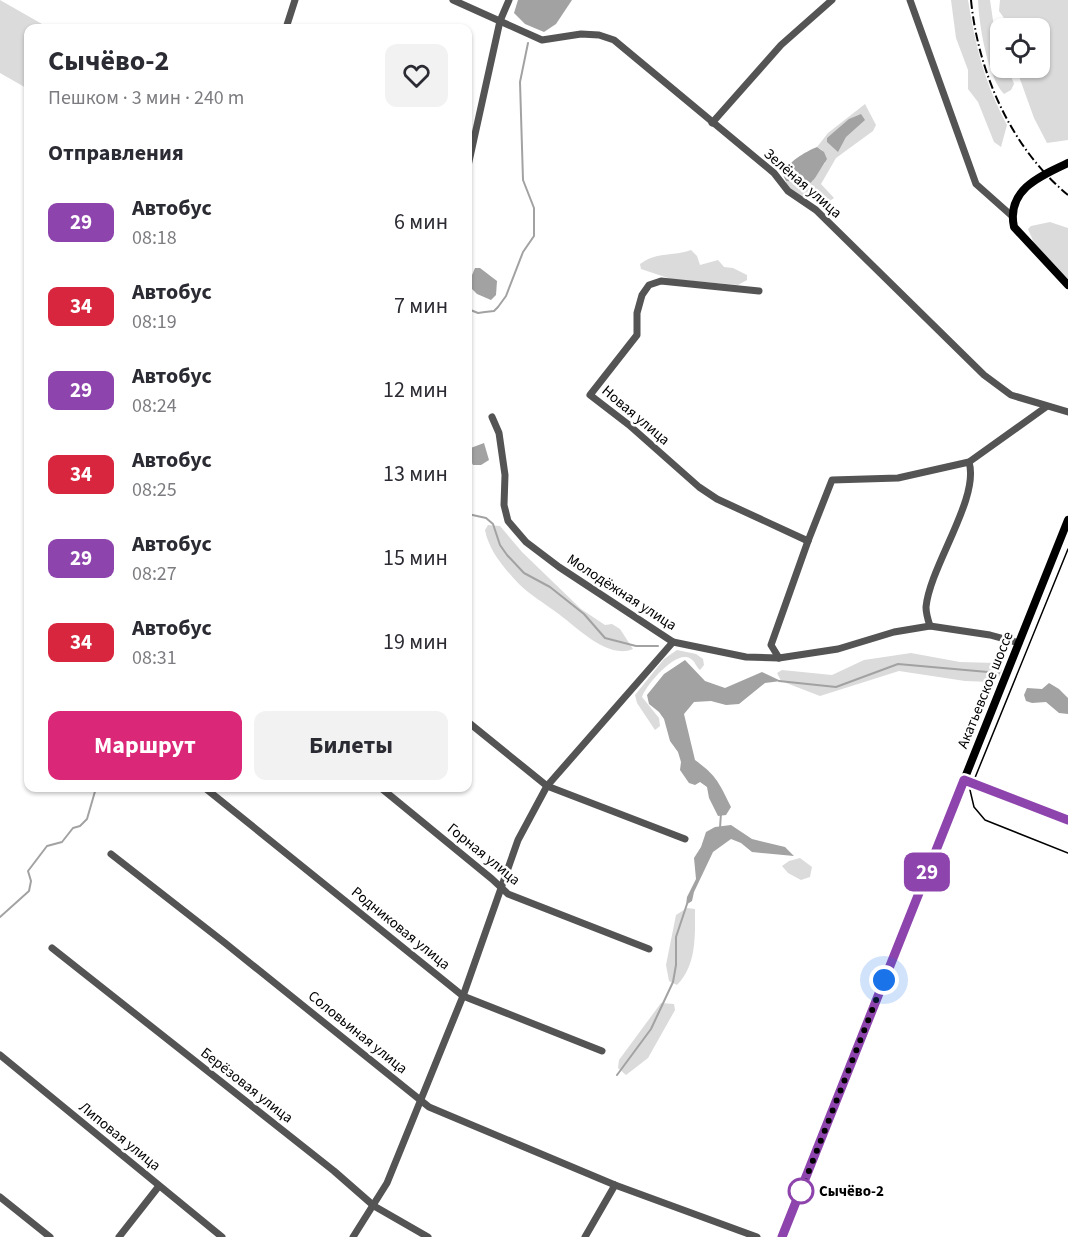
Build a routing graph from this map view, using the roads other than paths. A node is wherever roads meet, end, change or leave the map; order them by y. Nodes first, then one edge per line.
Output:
1 (295, 0) edge
2 (453, 0) edge
3 (509, 0) edge
4 (832, 0) edge
5 (910, 0) edge
6 (500, 21) junction
7 (287, 24) edge
8 (712, 123) junction
9 (472, 148) edge
10 (1068, 163) edge
11 (1012, 216) junction
12 (1068, 285) edge
13 (759, 291) dead end
14 (1046, 407) junction
15 (1068, 412) edge
16 (492, 417) dead end
17 (969, 462) junction
18 (1068, 520) edge
19 (808, 540) junction
20 (930, 626) junction
21 (673, 642) junction
22 (1019, 643) junction
23 (779, 658) junction
24 (472, 725) edge
25 (964, 780) junction
26 (547, 786) junction
27 (210, 792) edge
28 (386, 792) edge
29 (1068, 820) edge
30 (685, 839) dead end
31 (111, 854) dead end
32 (501, 888) junction
33 (52, 948) dead end
34 (649, 949) dead end
35 (463, 996) junction
36 (602, 1051) dead end
37 (0, 1055) edge
38 (422, 1101) junction
39 (615, 1185) junction
40 (159, 1186) junction
41 (0, 1197) edge
42 (374, 1206) junction
43 (50, 1237) edge
44 (119, 1237) edge
45 (222, 1237) edge
46 (353, 1237) edge
47 (428, 1237) edge
48 (585, 1237) edge
49 (757, 1237) edge
50 (782, 1237) edge

1 - 7 street
2 - 6 street, Зелёная улица
3 - 6 street
4 - 8 street
5 - 11 street
6 - 8 street, Зелёная улица
6 - 9 street
8 - 14 street, Зелёная улица
10 - 11 main road
11 - 12 main road
13 - 19 street, Новая улица
14 - 15 street, Зелёная улица
14 - 17 street
16 - 21 street, Молодёжная улица
17 - 19 street
17 - 20 street
18 - 22 main road, Акатьевское шоссе
19 - 23 street
20 - 22 street, Молодёжная улица
20 - 23 street, Молодёжная улица
21 - 23 street, Молодёжная улица
21 - 26 street
22 - 25 main road, Акатьевское шоссе
24 - 26 street
25 - 29 main road
25 - 50 street, Акатьевское шоссе
26 - 30 street
26 - 32 street
27 - 35 street, Родниковая улица
28 - 32 street, Горная улица
31 - 38 street, Соловьиная улица
32 - 34 street, Горная улица
32 - 35 street
33 - 42 street, Берёзовая улица
35 - 36 street, Родниковая улица
35 - 38 street
37 - 40 street, Липовая улица
38 - 39 street, Соловьиная улица
38 - 42 street
39 - 48 street
39 - 49 street, Соловьиная улица
40 - 44 street
40 - 45 street, Липовая улица
41 - 43 street
42 - 46 street
42 - 47 street, Берёзовая улица

